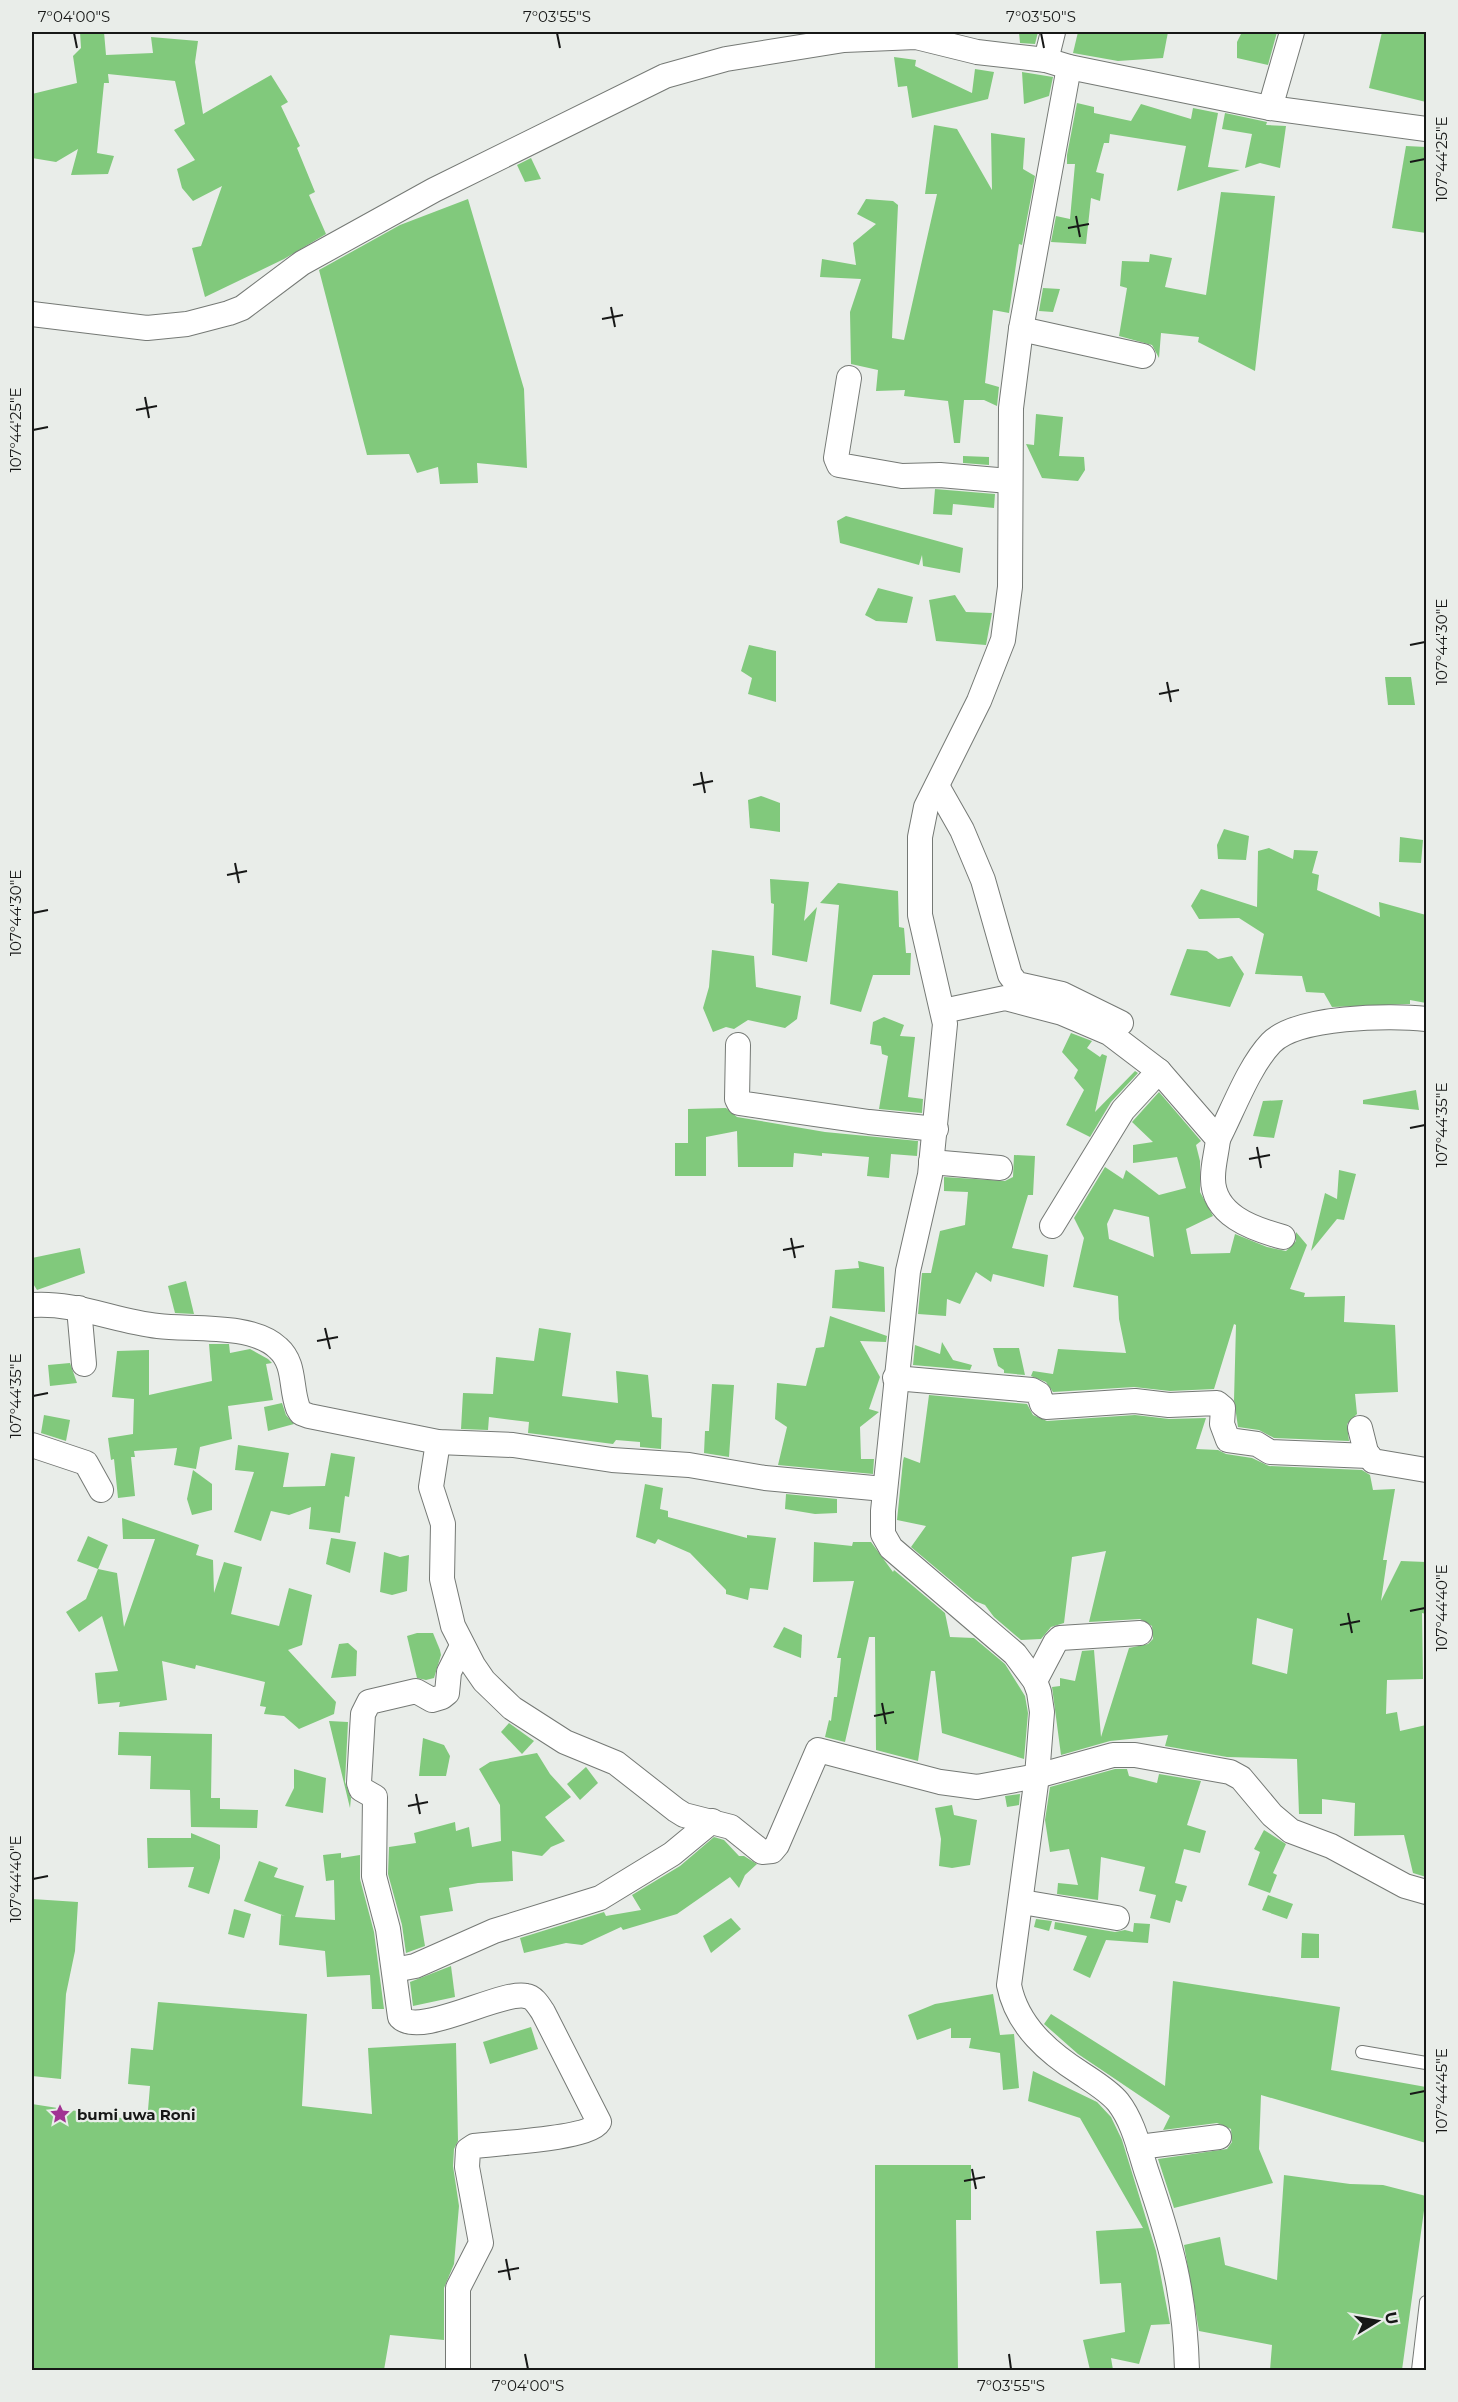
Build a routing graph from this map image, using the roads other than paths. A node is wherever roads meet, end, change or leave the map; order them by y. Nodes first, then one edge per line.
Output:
1 (1053, 32) edge
2 (1292, 32) edge
3 (916, 34) edge
4 (1058, 63) junction
5 (1270, 108) junction
6 (1426, 129) edge
7 (32, 314) edge
8 (1021, 329) junction
9 (1143, 356) dead end
10 (849, 378) dead end
11 (1009, 481) junction
12 (937, 786) junction
13 (943, 1011) junction
14 (1426, 1019) edge
15 (1121, 1023) dead end
16 (738, 1045) dead end
17 (1159, 1071) junction
18 (936, 1129) junction
19 (1218, 1139) junction
20 (931, 1162) junction
21 (1000, 1168) dead end
22 (1052, 1226) dead end
23 (1283, 1237) dead end
24 (32, 1305) edge
25 (79, 1308) junction
26 (84, 1364) dead end
27 (895, 1378) junction
28 (1360, 1428) dead end
29 (438, 1442) junction
30 (32, 1445) edge
31 (1369, 1456) junction
32 (1426, 1470) edge
33 (884, 1489) junction
34 (101, 1490) dead end
35 (1140, 1633) dead end
36 (462, 1646) junction
37 (1035, 1681) junction
38 (1037, 1776) junction
39 (712, 1821) junction
40 (1426, 1892) edge
41 (1022, 1902) junction
42 (1117, 1918) dead end
43 (394, 1970) junction
44 (1362, 2052) dead end
45 (1426, 2063) edge
46 (1219, 2137) dead end
47 (1139, 2147) junction
48 (1426, 2302) edge
49 (458, 2370) edge
50 (1187, 2370) edge
51 (1418, 2370) edge

1 - 4 street
2 - 5 street
3 - 4 street
3 - 7 street
4 - 5 street
4 - 8 street
5 - 6 street
8 - 9 street
8 - 11 street
10 - 11 street
11 - 12 street
12 - 13 street
12 - 15 street
13 - 17 street
13 - 18 street
14 - 19 street
16 - 18 street
17 - 19 street
17 - 22 street
18 - 20 street
19 - 23 street
20 - 21 street
20 - 27 street
24 - 25 street
25 - 26 street
25 - 29 street
27 - 31 street
27 - 33 street
28 - 31 street
29 - 33 street
29 - 36 street
30 - 34 street
31 - 32 street
33 - 37 street
35 - 37 street
36 - 39 street
36 - 43 street
37 - 38 street
38 - 39 street
38 - 40 street
38 - 41 street
39 - 43 street
41 - 42 street
41 - 47 street
43 - 49 street
44 - 45 lane
46 - 47 street
47 - 50 street
48 - 51 lane

